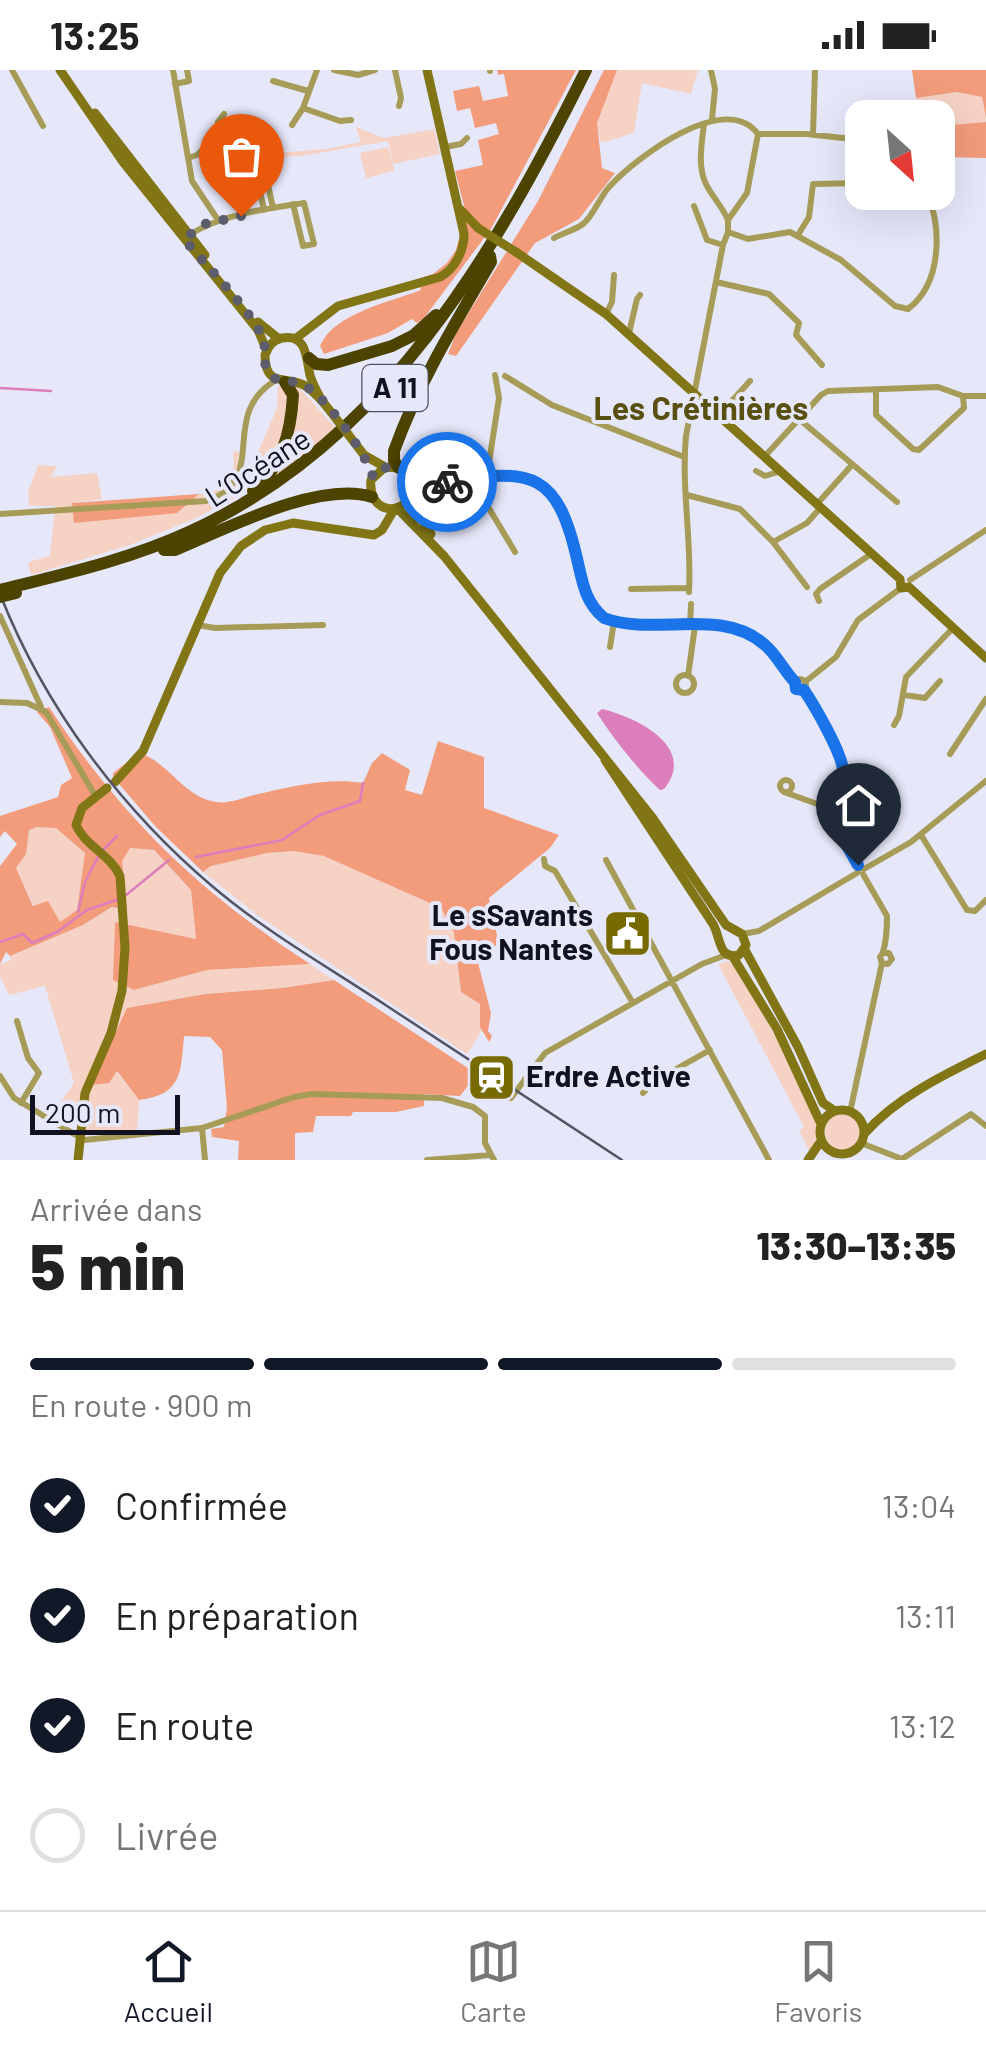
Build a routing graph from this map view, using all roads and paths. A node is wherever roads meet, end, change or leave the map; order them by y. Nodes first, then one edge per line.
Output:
1 (12, 70) edge
2 (63, 70) edge
3 (173, 70) edge
4 (186, 70) edge
5 (317, 70) edge
6 (334, 70) edge
7 (375, 70) edge
8 (394, 70) edge
9 (427, 70) edge
10 (590, 70) edge
11 (712, 70) edge
12 (815, 70) edge
13 (273, 82) dead end
14 (175, 84) junction
15 (308, 90) junction
16 (399, 106) dead end
17 (303, 108) junction
18 (224, 114) dead end
19 (351, 120) dead end
20 (708, 121) junction
21 (43, 126) dead end
22 (292, 126) dead end
23 (758, 134) junction
24 (813, 134) junction
25 (467, 138) dead end
26 (845, 138) edge
27 (445, 148) junction
28 (188, 158) junction
29 (845, 183) edge
30 (294, 204) junction
31 (694, 206) dead end
32 (273, 208) junction
33 (264, 210) junction
34 (933, 210) edge
35 (218, 220) junction
36 (728, 220) junction
37 (468, 226) junction
38 (728, 232) junction
39 (798, 235) junction
40 (186, 237) junction
41 (554, 238) dead end
42 (722, 245) junction
43 (490, 256) junction
44 (614, 275) dead end
45 (468, 280) junction
46 (716, 282) junction
47 (640, 296) dead end
48 (606, 314) junction
49 (321, 317) junction
50 (629, 333) junction
51 (279, 339) junction
52 (295, 339) junction
53 (266, 350) junction
54 (308, 358) junction
55 (822, 365) dead end
56 (495, 375) dead end
57 (506, 376) dead end
58 (285, 381) junction
59 (750, 381) dead end
60 (876, 392) junction
61 (695, 393) junction
62 (963, 396) junction
63 (986, 396) edge
64 (322, 401) junction
65 (718, 414) junction
66 (799, 419) junction
67 (364, 454) junction
68 (764, 456) junction
69 (684, 457) junction
70 (851, 466) junction
71 (392, 467) junction
72 (756, 471) dead end
73 (781, 471) junction
74 (488, 475) junction
75 (373, 477) junction
76 (471, 478) junction
77 (412, 492) junction
78 (687, 495) junction
79 (376, 502) junction
80 (897, 502) dead end
81 (819, 506) junction
82 (396, 509) junction
83 (0, 514) edge
84 (202, 526) junction
85 (986, 530) edge
86 (366, 535) junction
87 (772, 542) junction
88 (164, 550) junction
89 (515, 552) dead end
90 (872, 554) junction
91 (444, 556) junction
92 (905, 583) junction
93 (807, 587) dead end
94 (630, 589) dead end
95 (7, 592) edge
96 (819, 601) dead end
97 (691, 604) dead end
98 (0, 616) edge
99 (614, 622) junction
100 (197, 625) junction
101 (323, 625) dead end
102 (692, 626) junction
103 (953, 628) junction
104 (610, 647) dead end
105 (986, 658) edge
106 (688, 676) dead end
107 (940, 681) dead end
108 (805, 686) junction
109 (904, 694) junction
110 (986, 699) edge
111 (0, 702) edge
112 (41, 708) junction
113 (894, 725) dead end
114 (950, 754) dead end
115 (605, 760) junction
116 (986, 781) edge
117 (788, 791) dead end
118 (96, 797) junction
119 (824, 804) junction
120 (920, 835) junction
121 (544, 859) dead end
122 (606, 860) dead end
123 (861, 871) junction
124 (986, 900) edge
125 (742, 940) junction
126 (725, 949) junction
127 (674, 980) junction
128 (633, 1004) junction
129 (17, 1021) dead end
130 (710, 1050) junction
131 (986, 1054) edge
132 (0, 1076) edge
133 (3, 1090) edge
134 (643, 1093) dead end
135 (512, 1097) dead end
136 (21, 1103) junction
137 (835, 1111) junction
138 (854, 1114) junction
139 (880, 1117) junction
140 (821, 1124) junction
141 (986, 1126) edge
142 (202, 1128) junction
143 (80, 1138) junction
144 (863, 1139) junction
145 (821, 1142) junction
146 (836, 1155) edge
147 (852, 1156) edge
148 (492, 1158) edge
149 (78, 1160) edge
150 (205, 1160) edge
151 (427, 1160) edge
152 (769, 1160) edge
153 (809, 1160) edge
154 (903, 1160) edge

1 - 21 street
2 - 40 main road
3 - 14 street
4 - 14 street
5 - 15 street
6 - 7 street
8 - 16 street
9 - 27 main road
10 - 43 highway, L’Océane / A 11
10 - 45 highway, L’Océane / A 11
11 - 20 street
12 - 24 street
13 - 15 street
14 - 28 street
15 - 17 street
17 - 19 street
17 - 22 street
18 - 28 street
20 - 23 street
20 - 36 street
20 - 41 street
23 - 24 street
23 - 36 street
24 - 26 street
25 - 27 street
27 - 37 main road
28 - 35 street
29 - 39 street
30 - 30 street
30 - 32 street
31 - 42 street
32 - 33 street
32 - 33 street
33 - 35 street
34 - 39 street
35 - 40 street
36 - 38 street
37 - 48 main road, bridge
37 - 49 main road
38 - 39 street
38 - 42 street
40 - 51 main road
40 - 53 main road
42 - 46 street
43 - 71 highway
43 - 88 highway, L’Océane / A 11
44 - 48 street
45 - 54 highway
45 - 84 highway, L’Océane / A 11
46 - 55 street
46 - 61 street
47 - 50 street
48 - 50 main road
49 - 52 main road
49 - 54 main road
50 - 61 main road
51 - 52 main road
51 - 53 main road
52 - 54 main road
53 - 58 main road
54 - 58 main road
54 - 64 main road
56 - 74 street
57 - 69 street
58 - 64 main road
58 - 83 street
58 - 84 highway
59 - 65 street
60 - 62 street
60 - 62 street
60 - 66 street
61 - 65 main road
61 - 69 street
62 - 63 street
64 - 67 main road, bridge
65 - 68 main road
66 - 68 street
66 - 70 street
67 - 71 main road
67 - 75 main road
68 - 73 main road
69 - 78 street
70 - 80 street
70 - 81 street
71 - 75 main road
71 - 77 main road
72 - 73 street
73 - 81 main road
74 - 76 street
74 - 99 street
75 - 79 main road
76 - 77 street
76 - 89 street
77 - 82 main road
77 - 91 main road
78 - 87 street
78 - 94 street
79 - 82 main road
79 - 86 main road
79 - 88 highway
81 - 87 street
81 - 90 main road
82 - 86 main road
82 - 91 main road
84 - 95 highway, L’Océane / A 11
85 - 92 street
86 - 100 main road
87 - 93 street
88 - 95 highway, L’Océane / A 11
90 - 92 main road
90 - 96 street
91 - 115 main road
92 - 103 main road
92 - 108 street
97 - 102 street
98 - 112 street
99 - 102 street
99 - 104 street
100 - 101 street
100 - 118 main road
102 - 106 street
102 - 108 street
103 - 105 main road
103 - 109 street
107 - 109 street
108 - 119 street
109 - 113 street
110 - 114 street
111 - 112 street
112 - 118 street
115 - 125 main road
115 - 126 main road
116 - 120 street
117 - 119 street
118 - 143 main road
119 - 123 street
120 - 123 street
120 - 124 street
121 - 128 street
122 - 127 street
123 - 125 street
123 - 138 street
125 - 126 main road
125 - 126 main road
125 - 137 main road
126 - 127 street
126 - 140 main road
127 - 128 street
127 - 130 street
128 - 135 street
129 - 136 street
130 - 134 street
130 - 152 street
131 - 139 main road
132 - 133 street
133 - 136 street
136 - 143 street
137 - 138 main road
137 - 140 main road
138 - 139 main road
138 - 144 main road
139 - 144 main road
140 - 145 main road
141 - 154 street
142 - 143 street
142 - 148 street
142 - 150 street
143 - 149 main road
144 - 147 main road
144 - 154 street
145 - 146 main road
145 - 153 main road
146 - 147 main road
146 - 153 main road
148 - 151 street

